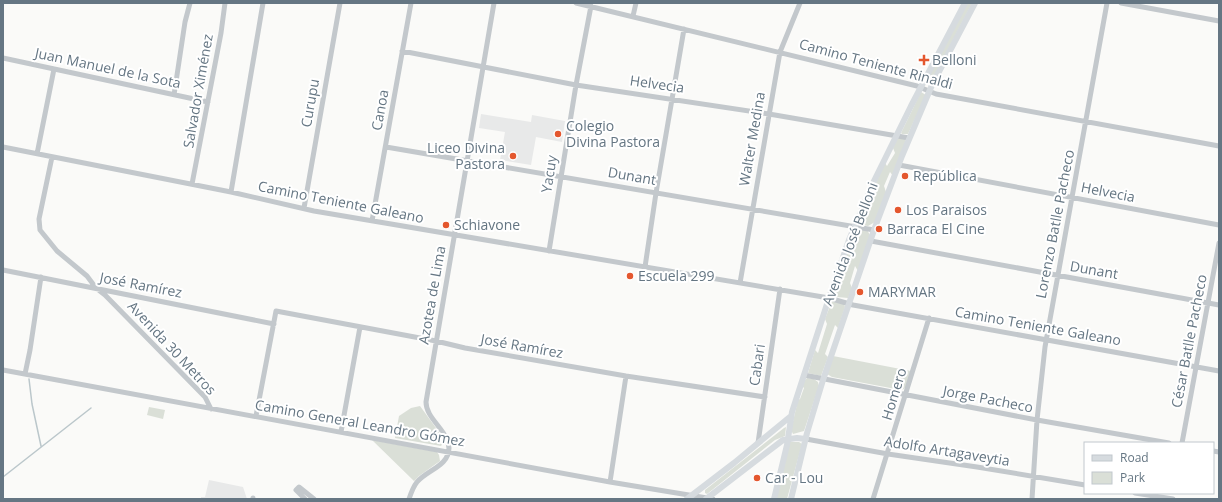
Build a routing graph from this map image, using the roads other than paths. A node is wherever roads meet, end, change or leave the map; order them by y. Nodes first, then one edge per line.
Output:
1 (190, 3) edge
2 (225, 3) edge
3 (262, 3) edge
4 (340, 3) edge
5 (411, 3) edge
6 (494, 3) edge
7 (576, 3) edge
8 (636, 3) edge
9 (800, 3) edge
10 (965, 3) edge
11 (975, 3) edge
12 (1107, 3) edge
13 (1121, 3) edge
14 (591, 6) junction
15 (633, 16) junction
16 (1219, 21) edge
17 (684, 29) junction
18 (402, 51) junction
19 (780, 52) junction
20 (3, 58) edge
21 (483, 66) junction
22 (54, 69) junction
23 (576, 84) junction
24 (920, 87) junction
25 (929, 91) junction
26 (174, 95) junction
27 (672, 98) junction
28 (208, 102) junction
29 (769, 114) junction
30 (1086, 121) junction
31 (896, 136) junction
32 (909, 138) junction
33 (1219, 146) edge
34 (386, 147) junction
35 (3, 148) edge
36 (37, 154) junction
37 (52, 157) junction
38 (467, 160) junction
39 (899, 165) junction
40 (561, 176) junction
41 (192, 184) junction
42 (231, 192) junction
43 (656, 193) junction
44 (1072, 197) junction
45 (304, 208) junction
46 (752, 209) junction
47 (372, 221) junction
48 (1219, 225) edge
49 (855, 226) junction
50 (874, 230) junction
51 (454, 235) junction
52 (871, 241) junction
53 (1219, 243) edge
54 (549, 251) junction
55 (645, 267) junction
56 (3, 270) edge
57 (1057, 276) junction
58 (42, 277) junction
59 (740, 282) junction
60 (96, 288) junction
61 (780, 289) junction
62 (829, 298) junction
63 (849, 303) junction
64 (1208, 303) junction
65 (1219, 305) edge
66 (929, 318) junction
67 (274, 324) junction
68 (360, 327) junction
69 (1046, 340) junction
70 (436, 341) junction
71 (1197, 367) junction
72 (3, 370) edge
73 (1219, 371) edge
74 (25, 374) junction
75 (804, 375) junction
76 (626, 376) junction
77 (823, 380) junction
78 (906, 396) junction
79 (765, 397) junction
80 (211, 409) junction
81 (256, 416) junction
82 (791, 416) junction
83 (1037, 420) junction
84 (341, 432) junction
85 (788, 439) junction
86 (806, 439) junction
87 (1163, 442) edge
88 (1182, 442) edge
89 (758, 443) junction
90 (448, 452) junction
91 (888, 454) junction
92 (1034, 476) junction
93 (610, 482) junction
94 (1084, 485) edge
95 (1141, 494) edge
96 (689, 497) edge
97 (305, 499) edge
98 (314, 499) edge
99 (409, 499) edge
100 (709, 499) edge
101 (774, 499) edge
102 (791, 499) edge
103 (873, 499) edge
104 (1032, 499) edge
105 (1173, 499) edge

1 - 26 street
2 - 28 street, Salvador Ximénez
3 - 42 street
4 - 45 street, Curupu
5 - 18 street, Canoa
6 - 21 street, Azotea de Lima
7 - 14 street, Camino Teniente Rinaldi
8 - 15 street
9 - 19 street, Walter Medina
10 - 24 main road, Avenida José Belloni
11 - 25 main road, Avenida José Belloni
12 - 30 street, Lorenzo Batlle Pacheco
13 - 16 street
14 - 15 street, Camino Teniente Rinaldi
14 - 23 street, Yacuy
15 - 17 street, Camino Teniente Rinaldi
17 - 19 street, Camino Teniente Rinaldi
17 - 27 street
18 - 21 street, Helvecia
18 - 34 street, Canoa
19 - 24 street, Camino Teniente Rinaldi
19 - 29 street, Walter Medina
20 - 22 street, Juan Manuel de la Sota
21 - 23 street, Helvecia
21 - 38 street, Azotea de Lima
22 - 26 street, Juan Manuel de la Sota
22 - 36 street
23 - 27 street, Helvecia
23 - 40 street, Yacuy
24 - 25 street, Camino Teniente Rinaldi
24 - 31 main road, Avenida José Belloni
25 - 30 street, Camino Teniente Rinaldi
25 - 32 main road, Avenida José Belloni
26 - 28 street, Juan Manuel de la Sota
27 - 29 street, Helvecia
27 - 43 street
28 - 41 street, Salvador Ximénez
29 - 31 street, Helvecia
29 - 46 street, Walter Medina
30 - 33 street, Camino Teniente Rinaldi
30 - 44 street, Lorenzo Batlle Pacheco
31 - 32 street, Helvecia
31 - 49 main road, Avenida José Belloni
32 - 39 main road, Avenida José Belloni
34 - 38 street, Dunant
34 - 47 street, Canoa
35 - 36 street, Camino Teniente Galeano
36 - 37 street, Camino Teniente Galeano
37 - 41 street, Camino Teniente Galeano
37 - 60 street, Avenida 30 Metros
38 - 40 street, Dunant
38 - 51 street, Azotea de Lima
39 - 44 street, Helvecia
39 - 50 main road, Avenida José Belloni
40 - 43 street, Dunant
40 - 54 street, Yacuy
41 - 42 street, Camino Teniente Galeano
42 - 45 street, Camino Teniente Galeano
43 - 46 street, Dunant
43 - 55 street
44 - 48 street, Helvecia
44 - 57 street, Lorenzo Batlle Pacheco
45 - 47 street, Camino Teniente Galeano
46 - 49 street, Dunant
46 - 59 street, Walter Medina
47 - 51 street, Camino Teniente Galeano
49 - 50 street, Dunant
49 - 62 main road, Avenida José Belloni
50 - 52 main road, Avenida José Belloni
51 - 54 street, Camino Teniente Galeano
51 - 70 street, Azotea de Lima
52 - 57 street, Dunant
52 - 63 main road, Avenida José Belloni
53 - 64 street, César Batlle Pacheco
54 - 55 street, Camino Teniente Galeano
55 - 59 street, Camino Teniente Galeano
56 - 58 street, José Ramírez
57 - 64 street, Dunant
57 - 69 street, Lorenzo Batlle Pacheco
58 - 60 street, José Ramírez
58 - 74 street
59 - 61 street, Camino Teniente Galeano
60 - 67 street, José Ramírez
60 - 80 street, Avenida 30 Metros
61 - 62 street, Camino Teniente Galeano
61 - 79 street, Cabari
62 - 63 street, Camino Teniente Galeano
62 - 75 main road, Avenida José Belloni
63 - 66 street, Camino Teniente Galeano
63 - 77 main road, Avenida José Belloni
64 - 65 street, Dunant
64 - 71 street, César Batlle Pacheco
66 - 69 street, Camino Teniente Galeano
66 - 78 street, Homero
67 - 68 street, José Ramírez
67 - 81 street
68 - 70 street, José Ramírez
68 - 84 street
69 - 71 street, Camino Teniente Galeano
69 - 83 street, Lorenzo Batlle Pacheco
70 - 76 street, José Ramírez
70 - 90 street, Azotea de Lima
71 - 73 street, Camino Teniente Galeano
71 - 88 street, César Batlle Pacheco
72 - 74 street, Camino General Leandro Gómez
74 - 80 street, Camino General Leandro Gómez
75 - 77 street, Jorge Pacheco
75 - 82 main road, Avenida José Belloni
76 - 79 street, José Ramírez
76 - 93 street
77 - 78 street, Jorge Pacheco
77 - 86 main road, Avenida José Belloni
78 - 83 street, Jorge Pacheco
78 - 91 street, Homero
79 - 89 street, Cabari
80 - 81 street, Camino General Leandro Gómez
81 - 84 street, Camino General Leandro Gómez
82 - 85 main road, Avenida José Belloni
82 - 89 main road
83 - 87 street, Jorge Pacheco
83 - 92 street, Lorenzo Batlle Pacheco
84 - 90 street, Camino General Leandro Gómez
85 - 86 main road
85 - 100 main road
85 - 101 main road, Avenida José Belloni
86 - 91 street, Adolfo Artagaveytia
86 - 102 main road, Avenida José Belloni
89 - 96 main road
90 - 93 street, Camino General Leandro Gómez
90 - 99 street
91 - 92 street, Adolfo Artagaveytia
91 - 103 street, Homero
92 - 94 street, Adolfo Artagaveytia
92 - 104 street, Lorenzo Batlle Pacheco
93 - 96 street, Camino General Leandro Gómez
95 - 105 street
96 - 100 street, Camino General Leandro Gómez
97 - 98 street

